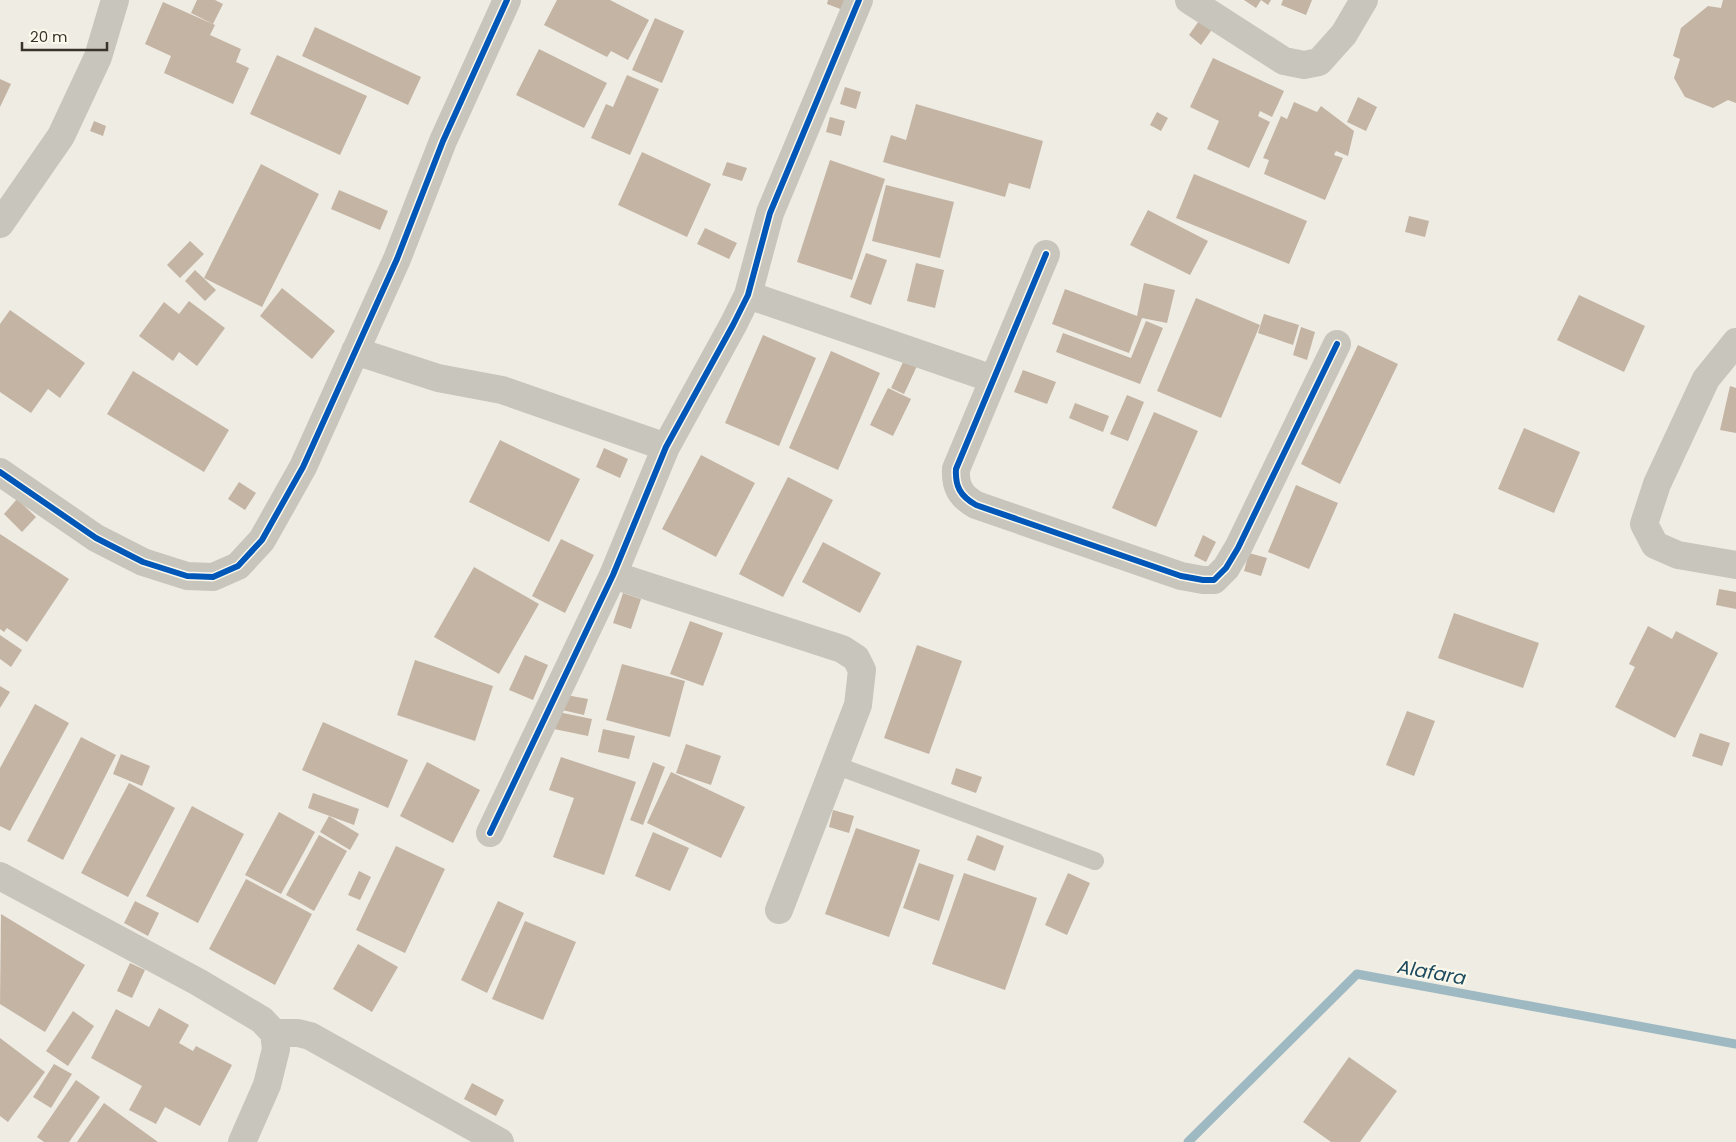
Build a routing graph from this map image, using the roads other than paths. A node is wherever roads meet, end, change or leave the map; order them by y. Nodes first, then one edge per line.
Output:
1 (115, 0) edge
2 (507, 0) edge
3 (858, 0) edge
4 (1189, 0) edge
5 (1364, 0) edge
6 (0, 224) edge
7 (1046, 254) dead end
8 (748, 294) junction
9 (1736, 342) edge
10 (1336, 344) dead end
11 (355, 351) junction
12 (993, 379) junction
13 (666, 448) junction
14 (0, 472) edge
15 (1736, 565) edge
16 (613, 576) junction
17 (835, 765) junction
18 (490, 833) dead end
19 (1094, 860) dead end
20 (0, 876) edge
21 (779, 910) dead end
22 (274, 1033) junction
23 (242, 1142) edge
24 (500, 1142) edge

1 - 6 street
2 - 11 street
3 - 8 street
4 - 5 street
7 - 12 street
8 - 12 street
8 - 13 street
9 - 15 street
10 - 12 street
11 - 13 street
11 - 14 street
13 - 16 street
16 - 17 street
16 - 18 street
17 - 19 lane
17 - 21 street
20 - 22 street
22 - 23 street
22 - 24 street

